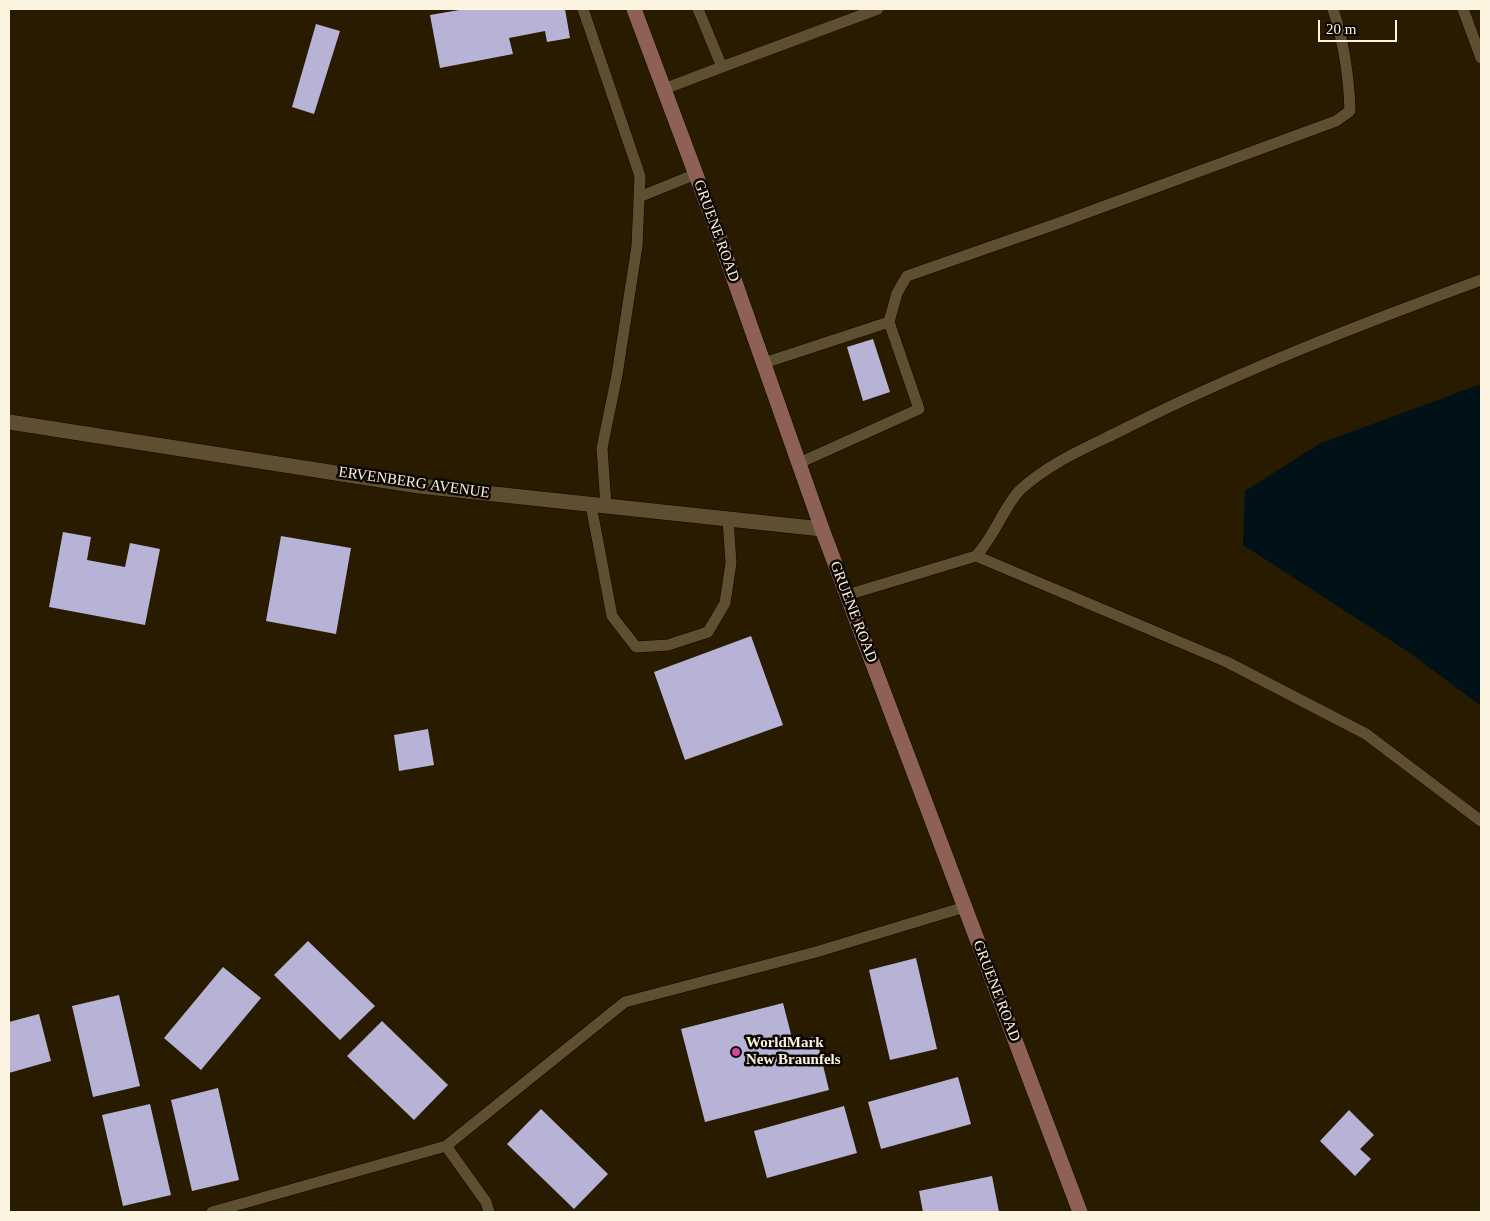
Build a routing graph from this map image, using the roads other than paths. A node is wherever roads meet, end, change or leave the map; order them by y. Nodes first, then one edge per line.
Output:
1 (583, 9) edge
2 (634, 9) edge
3 (698, 9) edge
4 (878, 9) edge
5 (1333, 9) edge
6 (1463, 9) edge
7 (1481, 58) edge
8 (722, 67) junction
9 (664, 89) junction
10 (696, 174) junction
11 (639, 197) junction
12 (1481, 280) edge
13 (889, 322) junction
14 (764, 363) junction
15 (9, 422) edge
16 (799, 463) junction
17 (598, 505) junction
18 (728, 519) junction
19 (822, 529) junction
20 (976, 556) junction
21 (847, 595) junction
22 (1481, 821) edge
23 (964, 907) junction
24 (446, 1146) junction
25 (212, 1212) edge
26 (489, 1212) edge
27 (1080, 1212) edge

1 - 11 lane
2 - 9 street, GRUENE ROAD
3 - 8 lane
4 - 8 lane
5 - 13 lane
6 - 7 lane
8 - 9 lane
9 - 10 street, GRUENE ROAD
10 - 11 lane
10 - 14 street, GRUENE ROAD
11 - 17 lane
12 - 20 lane
13 - 14 lane
13 - 16 lane
14 - 16 street, GRUENE ROAD
15 - 17 street, ERVENBERG AVENUE
16 - 19 street, GRUENE ROAD
17 - 18 street, ERVENBERG AVENUE
17 - 18 lane
18 - 19 street, ERVENBERG AVENUE
19 - 21 street, GRUENE ROAD
20 - 21 lane
20 - 22 lane
21 - 23 street, GRUENE ROAD
23 - 24 lane
23 - 27 street, GRUENE ROAD
24 - 25 lane
24 - 26 lane

